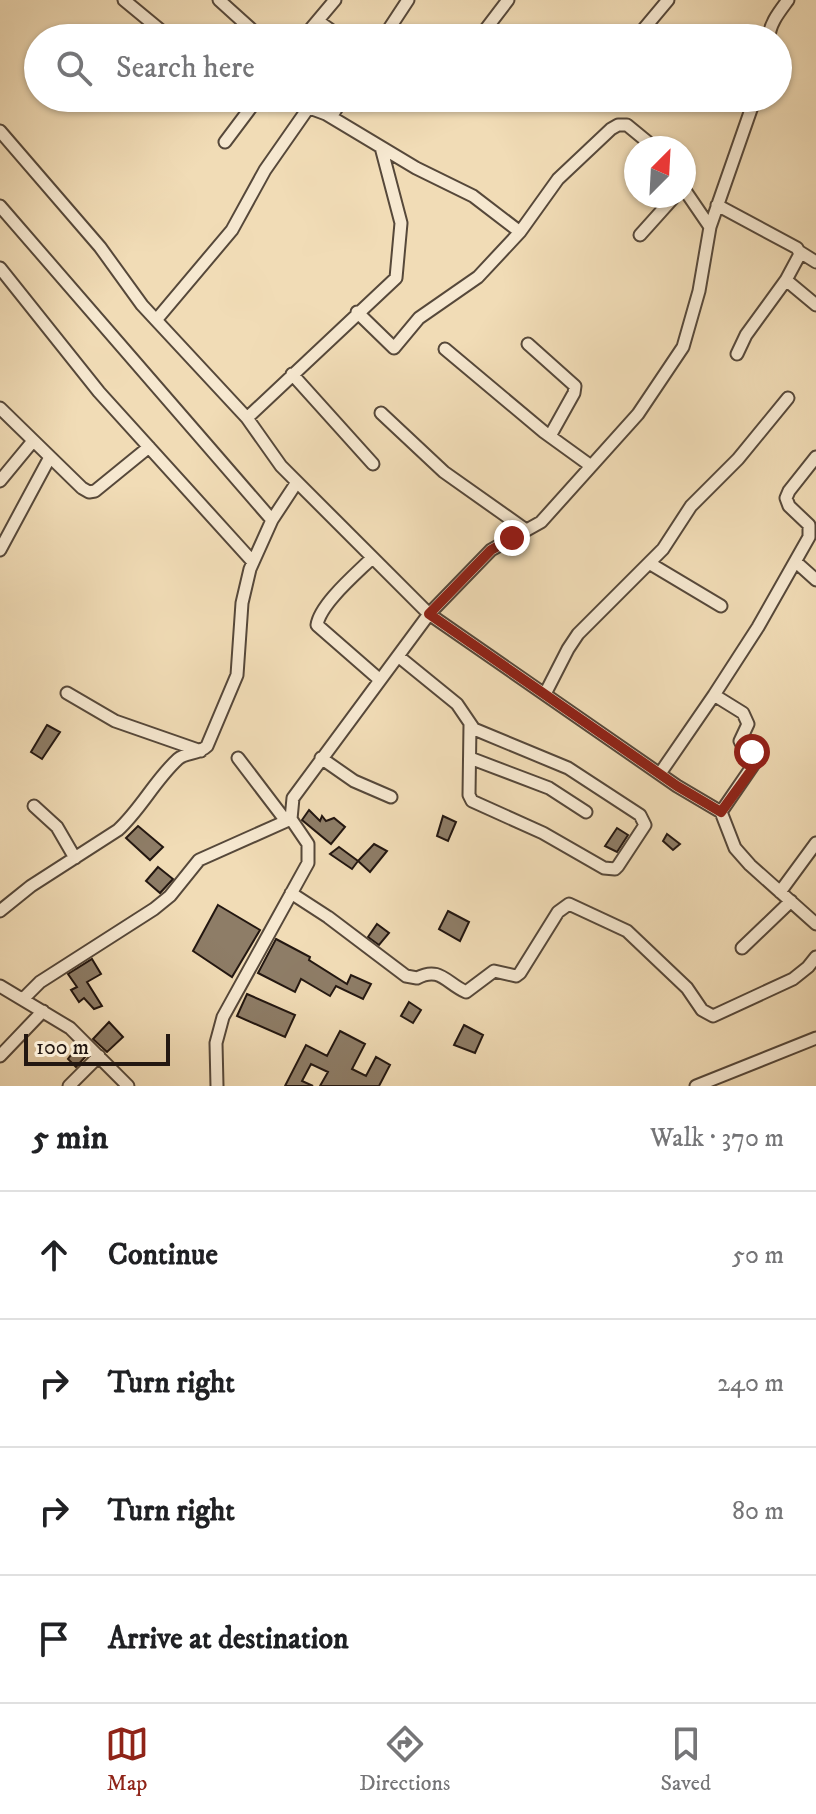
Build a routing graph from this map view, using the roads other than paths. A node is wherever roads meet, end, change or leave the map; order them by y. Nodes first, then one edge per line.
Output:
1 (124, 0) edge
2 (219, 0) edge
3 (335, 0) edge
4 (408, 0) edge
5 (508, 0) edge
6 (668, 0) edge
7 (788, 0) edge
8 (318, 21) junction
9 (153, 24) edge
10 (246, 24) edge
11 (315, 24) edge
12 (322, 24) edge
13 (392, 24) edge
14 (490, 24) edge
15 (648, 24) edge
16 (775, 24) edge
17 (248, 112) edge
18 (306, 112) edge
19 (320, 112) edge
20 (334, 112) edge
21 (750, 112) edge
22 (331, 117) junction
23 (0, 131) edge
24 (640, 136) edge
25 (225, 142) dead end
26 (381, 147) junction
27 (717, 205) junction
28 (0, 206) edge
29 (696, 207) edge
30 (664, 208) edge
31 (710, 227) junction
32 (520, 232) junction
33 (640, 235) dead end
34 (800, 252) junction
35 (816, 262) edge
36 (0, 268) edge
37 (786, 280) junction
38 (816, 305) edge
39 (357, 312) junction
40 (157, 319) junction
41 (528, 344) dead end
42 (445, 349) dead end
43 (737, 354) dead end
44 (292, 374) junction
45 (788, 398) dead end
46 (0, 408) edge
47 (381, 413) dead end
48 (247, 418) junction
49 (550, 436) junction
50 (33, 441) junction
51 (149, 447) junction
52 (50, 457) junction
53 (816, 457) edge
54 (373, 464) dead end
55 (591, 466) junction
56 (0, 481) edge
57 (297, 482) junction
58 (272, 520) junction
59 (812, 527) edge
60 (526, 530) junction
61 (0, 550) edge
62 (372, 558) junction
63 (253, 562) junction
64 (796, 562) junction
65 (649, 563) junction
66 (816, 580) edge
67 (721, 606) dead end
68 (429, 614) junction
69 (398, 656) junction
70 (380, 680) junction
71 (546, 692) junction
72 (67, 693) dead end
73 (714, 695) junction
74 (470, 725) junction
75 (202, 751) junction
76 (238, 758) dead end
77 (321, 758) junction
78 (470, 758) junction
79 (661, 772) junction
80 (391, 797) dead end
81 (34, 806) dead end
82 (586, 812) dead end
83 (721, 812) junction
84 (289, 820) junction
85 (816, 843) edge
86 (75, 858) junction
87 (780, 892) junction
88 (291, 893) junction
89 (791, 901) junction
90 (0, 911) edge
91 (816, 924) edge
92 (742, 948) dead end
93 (816, 957) edge
94 (0, 986) edge
95 (23, 999) junction
96 (43, 1011) junction
97 (816, 1038) edge
98 (0, 1056) edge
99 (99, 1056) junction
100 (69, 1086) edge
101 (128, 1086) edge
102 (217, 1086) edge
103 (696, 1086) edge

1 - 9 street
2 - 10 street
3 - 8 street
4 - 13 street
5 - 14 street
6 - 15 street
7 - 16 street
8 - 11 street
8 - 12 street
17 - 25 street
18 - 40 street
19 - 22 street
20 - 22 street
21 - 27 street
22 - 26 street
23 - 40 street
24 - 32 street
26 - 32 street
26 - 39 street
27 - 31 street
27 - 34 street
28 - 58 street
29 - 31 street
30 - 33 street
31 - 55 street
32 - 39 street
34 - 35 street
34 - 37 street
36 - 51 street
37 - 38 street
37 - 43 street
39 - 44 street
40 - 48 street
41 - 49 street
42 - 49 street
44 - 48 street
44 - 54 street
45 - 65 street
46 - 50 street
47 - 60 street
48 - 57 street
49 - 55 street
50 - 52 street
50 - 56 street
51 - 52 street
51 - 63 street
52 - 61 street
53 - 59 street
55 - 60 street
57 - 58 street
57 - 62 street
58 - 63 street
59 - 64 street
60 - 68 street
62 - 68 street
62 - 70 street
63 - 75 street
64 - 66 street
64 - 73 street
65 - 67 street
65 - 71 street
68 - 69 street
68 - 71 street
69 - 70 street
69 - 74 street
70 - 77 street
71 - 79 street
72 - 75 street
73 - 79 street
73 - 83 street
74 - 78 street
74 - 78 street
75 - 86 street
76 - 84 street
77 - 80 street
77 - 84 street
78 - 82 street
79 - 83 street
81 - 86 street
83 - 87 street
84 - 88 street
84 - 95 street
85 - 87 street
86 - 90 street
87 - 89 street
88 - 93 street
88 - 102 street
89 - 91 street
89 - 92 street
94 - 95 street
95 - 96 street
96 - 98 street
96 - 99 street
97 - 103 street
99 - 100 street
99 - 101 street

